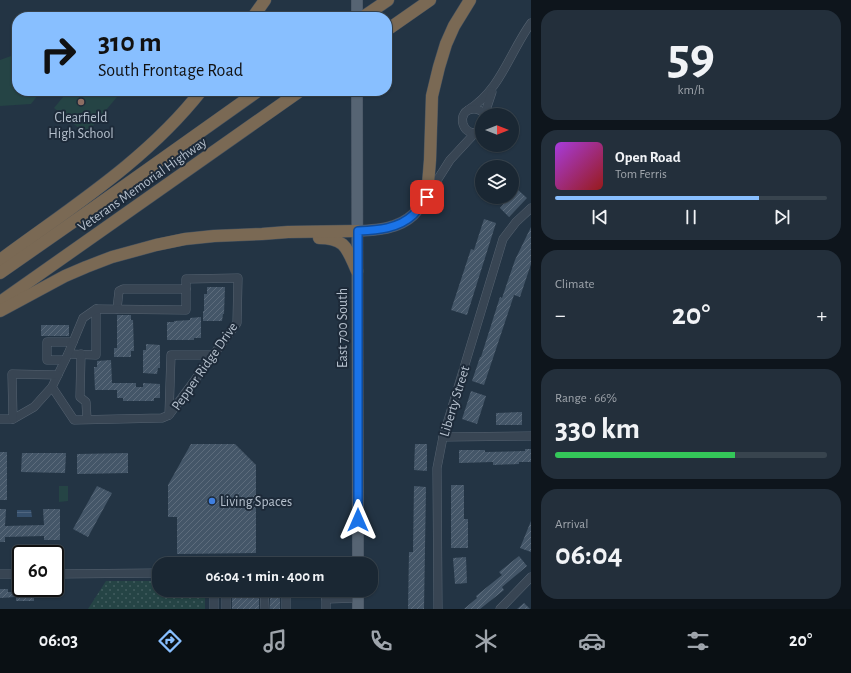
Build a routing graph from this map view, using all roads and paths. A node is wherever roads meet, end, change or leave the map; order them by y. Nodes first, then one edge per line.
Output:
1 (264, 0) edge
2 (357, 0) edge
3 (430, 0) edge
4 (470, 0) edge
5 (383, 4) edge
6 (256, 12) edge
7 (357, 12) edge
8 (371, 12) edge
9 (531, 23) edge
10 (392, 27) edge
11 (494, 86) junction
12 (197, 96) edge
13 (251, 96) edge
14 (293, 96) edge
15 (357, 96) edge
16 (487, 108) edge
17 (475, 109) edge
18 (468, 110) junction
19 (475, 131) edge
20 (475, 134) edge
21 (427, 197) junction
22 (531, 208) edge
23 (358, 231) junction
24 (262, 234) junction
25 (0, 260) edge
26 (357, 271) junction
27 (0, 272) edge
28 (186, 289) junction
29 (0, 302) edge
30 (96, 309) junction
31 (117, 309) junction
32 (0, 311) edge
33 (73, 342) junction
34 (81, 354) junction
35 (213, 355) junction
36 (67, 357) junction
37 (58, 375) junction
38 (52, 387) junction
39 (169, 415) junction
40 (0, 419) edge
41 (13, 419) junction
42 (87, 419) junction
43 (531, 436) edge
44 (442, 437) junction
45 (358, 557) edge
46 (152, 573) edge
47 (0, 574) edge
48 (12, 574) edge
49 (64, 574) edge
50 (531, 577) edge
51 (214, 597) edge
52 (226, 597) edge
53 (264, 597) edge
54 (286, 597) edge
55 (326, 599) joint
56 (358, 599) edge
57 (214, 609) edge
58 (226, 609) edge
59 (264, 609) edge
60 (286, 609) edge
61 (326, 609) edge
62 (438, 609) edge
63 (500, 609) edge

1 - 6 highway
2 - 7 main road
3 - 10 highway
4 - 21 highway
5 - 8 highway
9 - 11 street
11 - 16 street
11 - 18 street
12 - 25 highway
13 - 27 highway, Veterans Memorial Highway
14 - 29 highway, Veterans Memorial Highway
15 - 23 main road, East 700 South
17 - 18 street
18 - 19 street
20 - 21 street
21 - 23 main road
22 - 44 street, Liberty Street
23 - 24 highway
23 - 26 main road, East 700 South
24 - 26 highway
24 - 32 highway
26 - 45 main road, East 700 South
28 - 31 street
28 - 31 street
28 - 35 street, Pepper Ridge Drive
30 - 31 street
30 - 33 street
30 - 34 street
33 - 36 street
33 - 36 street
34 - 36 street
34 - 42 street
35 - 39 street, Pepper Ridge Drive
35 - 39 street
36 - 37 street
37 - 38 street
37 - 41 street
38 - 41 street
38 - 42 street, Pepper Ridge Drive
39 - 42 street, Pepper Ridge Drive
40 - 41 street
43 - 44 street
44 - 62 street, Liberty Street
46 - 49 street
47 - 48 street
50 - 63 street
51 - 57 street
52 - 58 street
53 - 59 street
54 - 60 street
55 - 56 street
55 - 61 street

